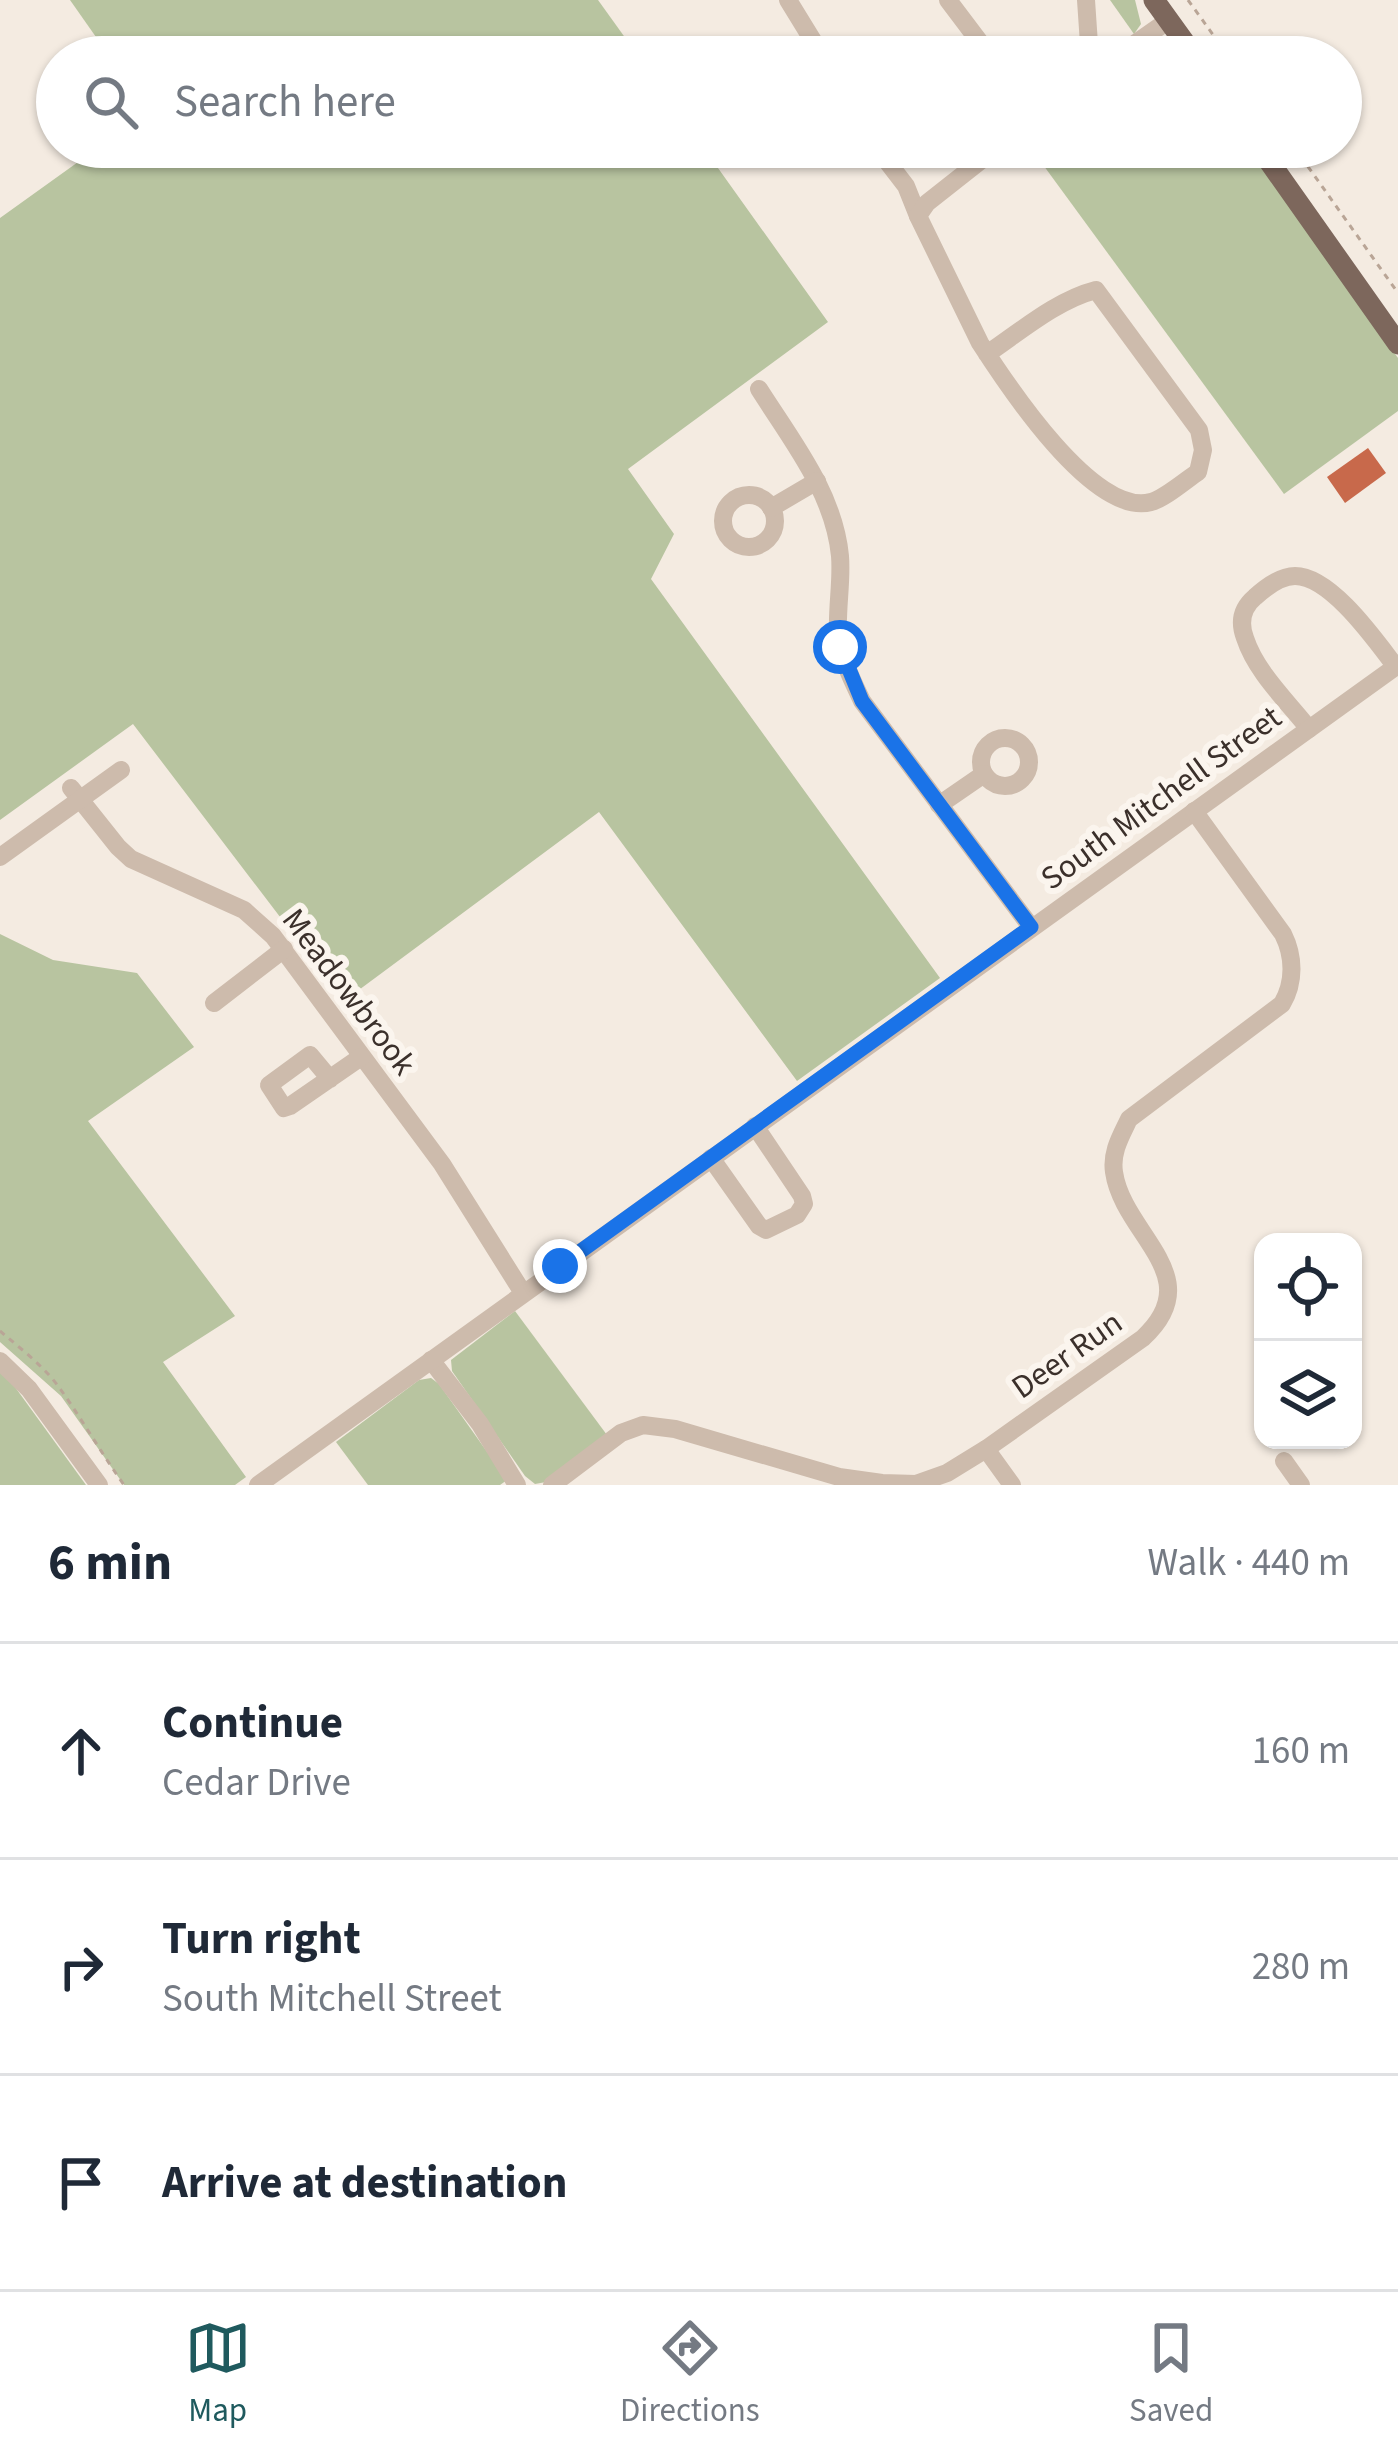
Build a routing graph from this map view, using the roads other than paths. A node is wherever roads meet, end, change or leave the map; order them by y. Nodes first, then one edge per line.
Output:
1 (788, 0) edge
2 (948, 0) edge
3 (1086, 0) edge
4 (1154, 0) edge
5 (1169, 20) junction
6 (810, 36) edge
7 (975, 36) edge
8 (1088, 36) edge
9 (1146, 36) edge
10 (1180, 36) edge
11 (893, 168) edge
12 (971, 168) edge
13 (1273, 168) edge
14 (918, 216) junction
15 (1398, 344) edge
16 (987, 353) junction
17 (759, 389) dead end
18 (817, 481) junction
19 (771, 508) dead end
20 (1397, 666) edge
21 (1309, 729) junction
22 (121, 770) dead end
23 (984, 774) dead end
24 (75, 793) junction
25 (939, 805) junction
26 (1193, 811) junction
27 (0, 856) edge
28 (1031, 927) junction
29 (284, 950) junction
30 (214, 1004) dead end
31 (362, 1057) junction
32 (331, 1078) dead end
33 (755, 1126) junction
34 (711, 1158) junction
35 (524, 1293) junction
36 (431, 1360) junction
37 (0, 1361) edge
38 (986, 1449) junction
39 (1284, 1461) dead end
40 (99, 1485) edge
41 (259, 1485) edge
42 (517, 1485) edge
43 (552, 1485) edge
44 (1012, 1485) edge
45 (1300, 1485) edge

1 - 6 street
2 - 7 street
3 - 8 street
4 - 5 main road
5 - 9 street
5 - 10 main road
11 - 14 street
12 - 14 street
13 - 15 main road
14 - 16 street
16 - 16 street
17 - 18 street
18 - 19 street
18 - 25 street
20 - 21 street, South Mitchell Street
20 - 21 street
21 - 26 street, South Mitchell Street
22 - 24 street
23 - 25 street
24 - 27 street
24 - 29 street, Meadowbrook
25 - 28 street
26 - 28 street, South Mitchell Street
26 - 38 street, Deer Run
28 - 33 street, South Mitchell Street
29 - 30 street
29 - 31 street, Meadowbrook
31 - 32 street
31 - 35 street, Meadowbrook
33 - 34 street, South Mitchell Street
33 - 34 street
34 - 35 street, South Mitchell Street
35 - 36 street, South Mitchell Street
36 - 41 street, South Mitchell Street
36 - 42 street
37 - 40 street
38 - 43 street, Deer Run
38 - 44 street
39 - 45 street

